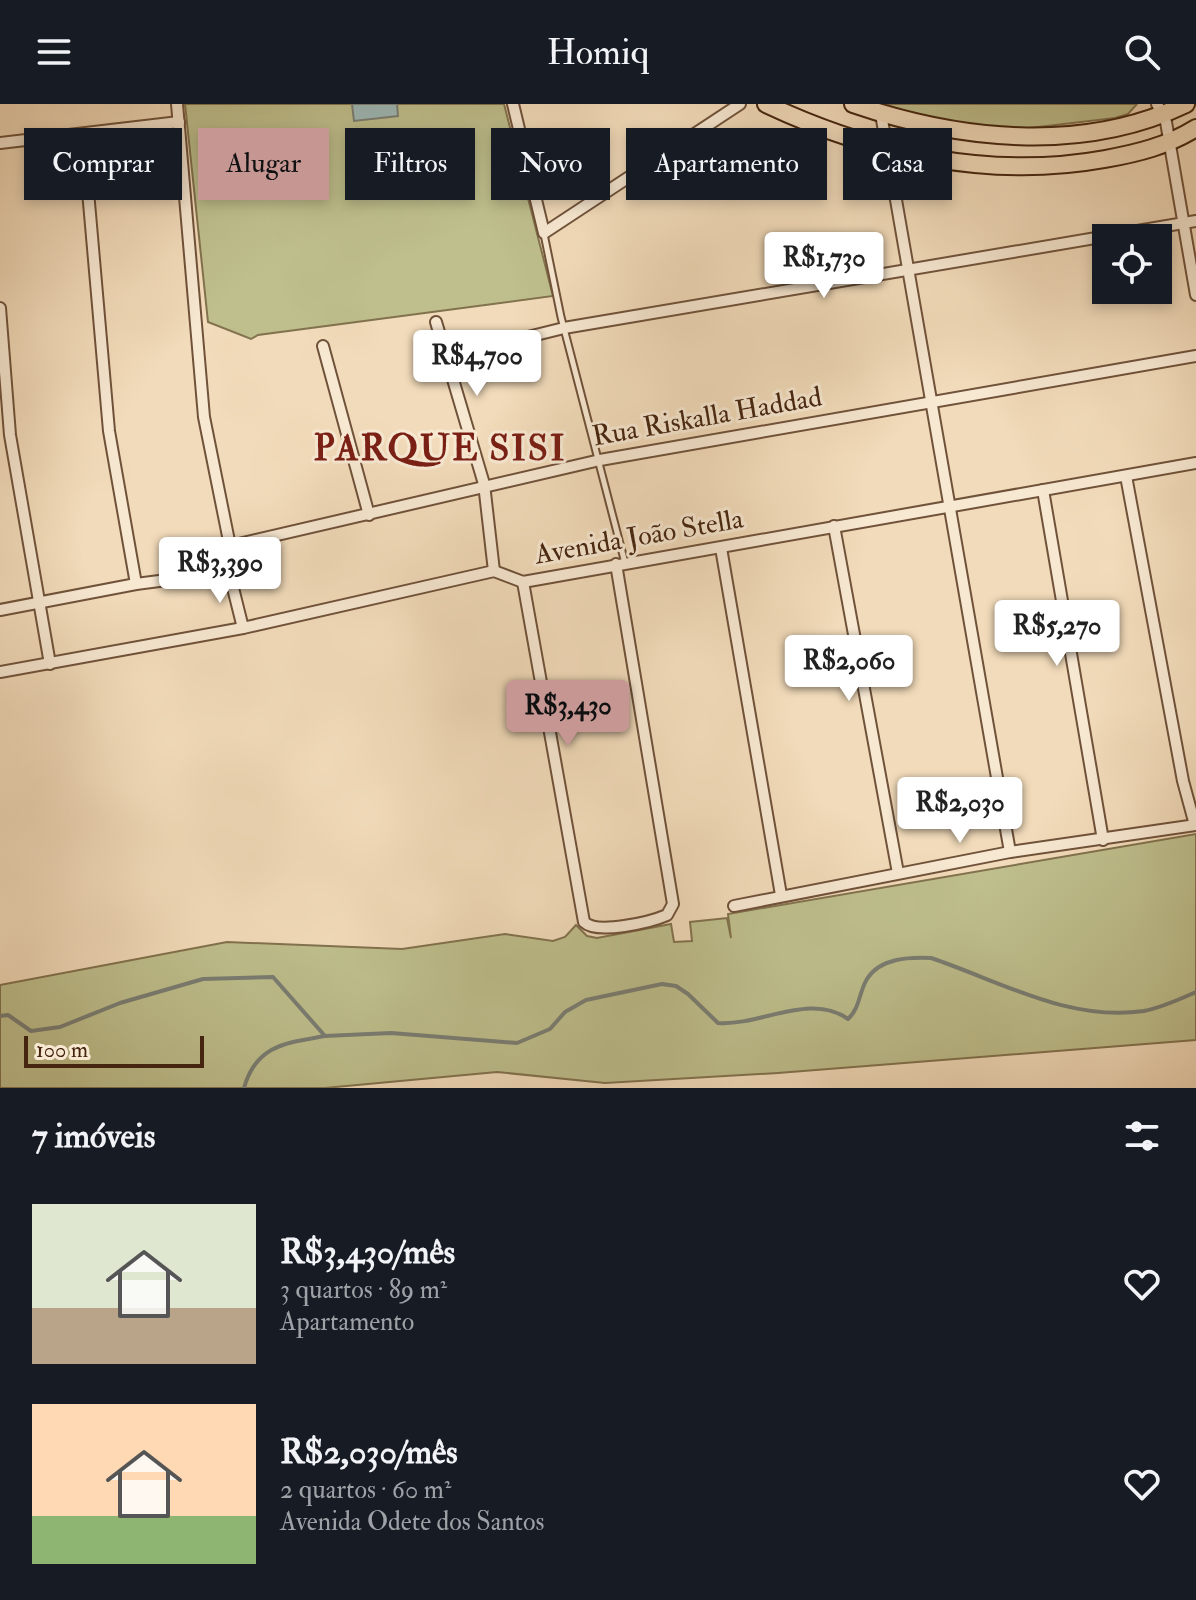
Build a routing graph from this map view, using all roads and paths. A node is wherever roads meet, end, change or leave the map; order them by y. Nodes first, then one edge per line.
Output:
1 (177, 104) edge
2 (513, 104) edge
3 (740, 104) edge
4 (766, 104) edge
5 (853, 104) edge
6 (1186, 104) edge
7 (1160, 109) edge
8 (881, 114) junction
9 (179, 122) junction
10 (131, 128) edge
11 (884, 128) edge
12 (1196, 128) edge
13 (843, 132) edge
14 (24, 140) edge
15 (0, 143) edge
16 (1170, 145) junction
17 (952, 162) edge
18 (89, 200) edge
19 (897, 200) edge
20 (1196, 221) edge
21 (1184, 223) junction
22 (544, 233) junction
23 (908, 268) junction
24 (1196, 295) edge
25 (0, 308) edge
26 (436, 322) dead end
27 (564, 328) junction
28 (323, 346) dead end
29 (1196, 356) edge
30 (447, 357) junction
31 (932, 400) junction
32 (600, 460) junction
33 (1196, 463) edge
34 (1126, 476) junction
35 (484, 484) junction
36 (1043, 490) junction
37 (949, 504) junction
38 (369, 515) junction
39 (834, 526) junction
40 (230, 546) junction
41 (721, 548) junction
42 (621, 563) junction
43 (494, 571) junction
44 (229, 572) junction
45 (523, 582) junction
46 (136, 584) junction
47 (42, 604) junction
48 (0, 610) edge
49 (243, 628) junction
50 (50, 664) junction
51 (0, 672) edge
52 (1196, 825) edge
53 (1103, 840) junction
54 (1010, 852) junction
55 (898, 873) junction
56 (781, 895) junction
57 (734, 906) dead end

1 - 9 street
2 - 22 street
3 - 22 street
4 - 13 main road
5 - 8 main road
6 - 7 main road
7 - 8 main road
7 - 16 street
8 - 11 street
9 - 10 street
9 - 40 street
12 - 16 main road
14 - 15 street
16 - 17 main road
16 - 21 street
18 - 46 street
19 - 23 street
20 - 21 street
21 - 23 street
21 - 24 street
22 - 27 lane
23 - 27 street
23 - 31 street
25 - 47 street
26 - 30 street
27 - 30 street
27 - 32 lane
28 - 38 street
29 - 31 street, Rua Riskalla Haddad
30 - 35 street
31 - 32 street, Rua Riskalla Haddad
31 - 37 street
32 - 35 street, Rua Riskalla Haddad
32 - 42 lane
33 - 34 street, Avenida João Stella
34 - 36 street, Avenida João Stella
34 - 52 street
35 - 38 street, Rua Riskalla Haddad
35 - 43 street
36 - 37 street, Avenida João Stella
36 - 53 street
37 - 39 street, Avenida João Stella
37 - 54 street
38 - 40 street, Rua Riskalla Haddad
39 - 41 street, Avenida João Stella
39 - 55 street
40 - 44 street
41 - 42 street, Avenida João Stella
41 - 56 street
42 - 45 street, Avenida João Stella
42 - 45 street
43 - 45 street, Avenida João Stella
43 - 49 street
44 - 46 street
44 - 49 street
46 - 47 street
47 - 48 street
47 - 50 street
49 - 50 street
50 - 51 street
52 - 53 street
53 - 54 street
54 - 55 street
55 - 56 street
56 - 57 street

